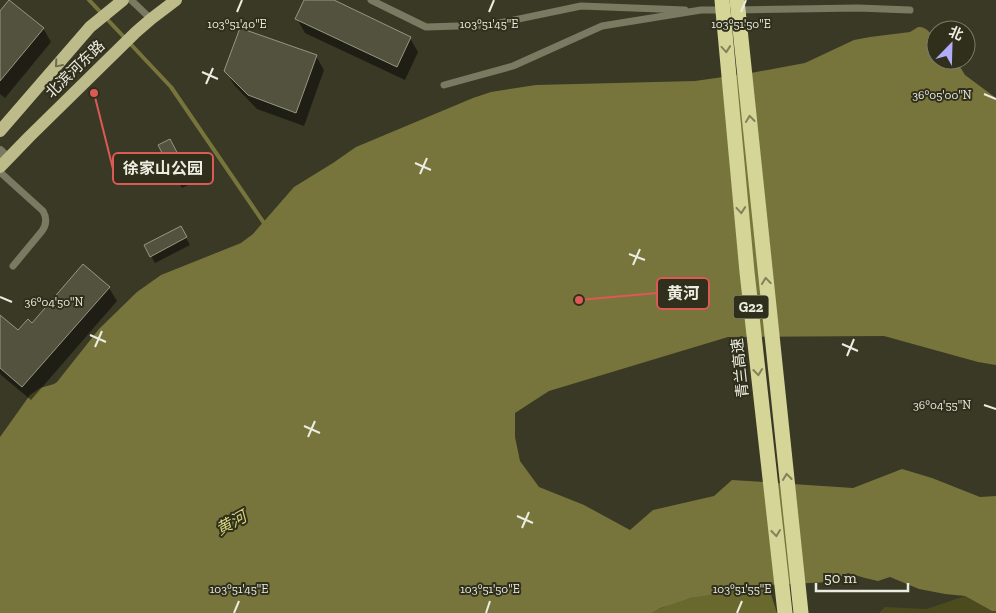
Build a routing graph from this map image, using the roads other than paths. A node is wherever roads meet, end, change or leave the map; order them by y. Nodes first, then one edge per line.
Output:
1 (131, 0) edge
2 (176, 0) edge
3 (372, 0) edge
4 (722, 0) edge
5 (737, 0) edge
6 (118, 4) edge
7 (701, 10) junction
8 (910, 10) dead end
9 (151, 19) junction
10 (444, 85) dead end
11 (0, 131) edge
12 (3, 159) edge
13 (0, 172) edge
14 (13, 266) dead end
15 (785, 613) edge
16 (801, 613) edge

1 - 9 lane
2 - 9 main road, 北滨河东路
3 - 7 lane
4 -> 15 highway, 青兰高速 / G22, bridge
16 -> 5 highway, G22, bridge
6 -> 11 main road, 北滨河东路
7 - 8 lane
7 - 10 lane
9 - 12 main road, 北滨河东路
13 - 14 lane

